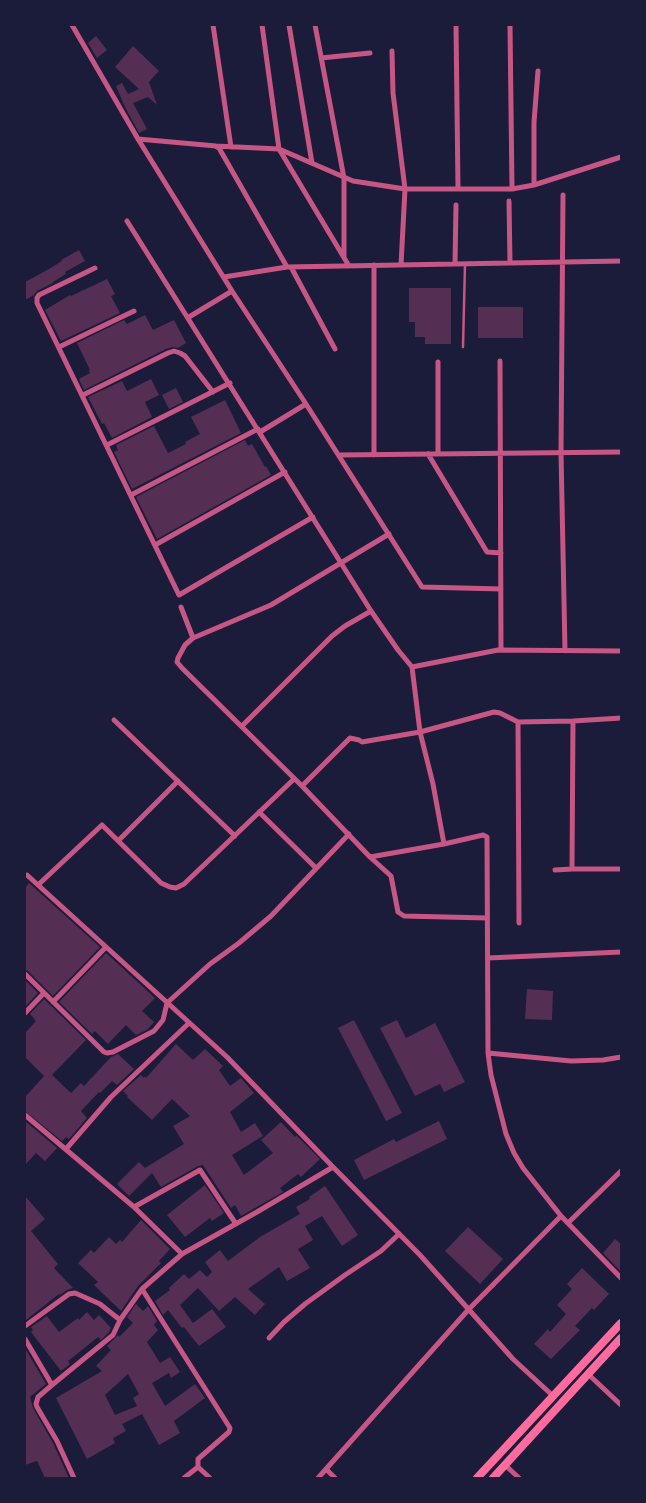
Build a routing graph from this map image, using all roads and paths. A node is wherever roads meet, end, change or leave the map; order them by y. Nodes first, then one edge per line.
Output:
1 (72, 25) edge
2 (213, 25) edge
3 (262, 25) edge
4 (288, 25) edge
5 (315, 25) edge
6 (456, 25) edge
7 (510, 25) edge
8 (392, 51) dead end
9 (370, 53) dead end
10 (321, 58) junction
11 (538, 71) dead end
12 (138, 139) junction
13 (216, 146) junction
14 (231, 147) junction
15 (279, 148) junction
16 (621, 157) edge
17 (312, 163) junction
18 (344, 178) junction
19 (534, 185) junction
20 (405, 189) junction
21 (458, 189) junction
22 (512, 189) junction
23 (563, 195) dead end
24 (509, 201) dead end
25 (456, 205) dead end
26 (127, 221) dead end
27 (344, 258) junction
28 (621, 261) edge
29 (563, 262) junction
30 (510, 263) junction
31 (455, 264) junction
32 (465, 264) junction
33 (374, 265) junction
34 (401, 265) junction
35 (349, 266) junction
36 (289, 267) junction
37 (95, 268) dead end
38 (224, 277) junction
39 (232, 291) junction
40 (134, 311) dead end
41 (188, 317) junction
42 (59, 346) junction
43 (463, 348) dead end
44 (335, 349) dead end
45 (500, 361) dead end
46 (438, 362) dead end
47 (230, 383) junction
48 (213, 392) junction
49 (83, 395) junction
50 (306, 404) junction
51 (259, 430) junction
52 (107, 445) junction
53 (561, 452) junction
54 (621, 452) edge
55 (501, 453) junction
56 (428, 454) junction
57 (438, 454) junction
58 (339, 455) junction
59 (374, 455) junction
60 (285, 472) junction
61 (131, 495) junction
62 (313, 517) junction
63 (389, 534) junction
64 (155, 545) junction
65 (501, 553) junction
66 (342, 564) junction
67 (501, 589) junction
68 (181, 608) dead end
69 (372, 611) junction
70 (193, 638) junction
71 (501, 650) junction
72 (565, 651) junction
73 (621, 651) edge
74 (412, 668) junction
75 (621, 718) edge
76 (114, 720) dead end
77 (573, 721) junction
78 (518, 722) junction
79 (242, 726) junction
80 (420, 732) junction
81 (294, 778) junction
82 (178, 781) junction
83 (302, 786) junction
84 (259, 812) junction
85 (349, 834) junction
86 (235, 836) junction
87 (119, 840) junction
88 (444, 844) junction
89 (370, 857) junction
90 (316, 868) junction
91 (572, 869) junction
92 (621, 869) edge
93 (555, 870) dead end
94 (26, 875) edge
95 (38, 885) junction
96 (487, 918) junction
97 (519, 924) dead end
98 (106, 947) junction
99 (621, 952) edge
100 (488, 958) junction
101 (25, 974) edge
102 (44, 993) junction
103 (53, 1002) junction
104 (167, 1003) junction
105 (25, 1013) edge
106 (189, 1023) junction
107 (488, 1053) junction
108 (621, 1057) edge
109 (25, 1115) edge
110 (66, 1149) junction
111 (333, 1167) junction
112 (621, 1171) edge
113 (134, 1207) junction
114 (561, 1216) junction
115 (568, 1223) junction
116 (236, 1224) junction
117 (399, 1234) junction
118 (182, 1254) junction
119 (621, 1278) edge
120 (142, 1289) junction
121 (469, 1309) junction
122 (120, 1320) junction
123 (621, 1322) edge
124 (25, 1326) edge
125 (269, 1338) dead end
126 (621, 1338) edge
127 (25, 1339) edge
128 (588, 1374) junction
129 (52, 1385) junction
130 (552, 1395) junction
131 (621, 1405) edge
132 (505, 1465) junction
133 (198, 1467) junction
134 (326, 1470) junction
135 (74, 1478) edge
136 (184, 1478) edge
137 (210, 1478) edge
138 (318, 1478) edge
139 (335, 1478) edge
140 (477, 1478) edge
141 (493, 1478) edge
142 (519, 1478) edge

1 - 12 street
2 - 14 street
3 - 15 street
4 - 17 street
5 - 10 street
6 - 21 street
7 - 22 street
8 - 20 street
9 - 10 street
10 - 18 street
11 - 19 street
12 - 13 street
12 - 38 street
13 - 14 street
13 - 36 street
14 - 15 street
15 - 17 street
15 - 27 street
16 - 19 street
17 - 18 street
18 - 20 street
18 - 27 street
19 - 22 street
20 - 21 street
20 - 34 street
21 - 22 street
23 - 29 street
24 - 30 street
25 - 31 street
26 - 41 street
27 - 35 street
28 - 29 street
29 - 30 street
29 - 53 street
30 - 32 street
31 - 32 street
31 - 34 street
32 - 43 lane
33 - 34 street
33 - 35 street
33 - 59 street
35 - 36 street
36 - 38 street
36 - 44 street
37 - 42 street
38 - 39 street
39 - 41 street
39 - 50 street
40 - 42 street
41 - 47 street
42 - 49 street
45 - 55 street
46 - 57 street
47 - 48 street
47 - 51 street
48 - 49 street
48 - 52 street
49 - 52 street
50 - 51 street
50 - 58 street
51 - 60 street
51 - 61 street
52 - 61 street
53 - 54 street
53 - 55 street
53 - 72 street
55 - 57 street
55 - 65 street
56 - 57 street
56 - 59 street
56 - 65 street
58 - 59 street
58 - 63 street
60 - 62 street
60 - 64 street
61 - 64 street
62 - 64 street
62 - 66 street
63 - 66 street
63 - 67 street
65 - 67 street
66 - 69 street
66 - 70 street
67 - 71 street
68 - 70 street
69 - 74 street
69 - 79 street
70 - 79 street
71 - 72 street
71 - 74 street
72 - 73 street
74 - 80 street
75 - 77 street
76 - 82 street
77 - 78 street
77 - 91 street
78 - 80 street
78 - 97 street
79 - 81 street
80 - 83 street
80 - 88 street
81 - 83 street
81 - 84 street
82 - 86 street
82 - 87 street
83 - 85 street
84 - 86 street
84 - 90 street
85 - 89 street
85 - 90 street
86 - 87 street
87 - 95 street
88 - 89 street
88 - 96 street
89 - 96 street
90 - 104 street
91 - 92 street
91 - 93 street
94 - 95 street
95 - 98 street
96 - 100 street
98 - 103 street
98 - 104 street
99 - 100 street
100 - 107 street
101 - 102 street
102 - 103 street
102 - 105 street
103 - 104 street
104 - 106 street
106 - 110 street
106 - 111 street
107 - 108 street
107 - 114 street
109 - 110 street
110 - 113 street
111 - 116 street
111 - 117 street
112 - 115 street
113 - 116 street
113 - 118 street
114 - 115 street
114 - 121 street
115 - 119 street
116 - 118 street
117 - 121 street
117 - 125 street
118 - 120 street
120 - 122 street
120 - 133 street
121 - 130 street
121 - 134 street
122 - 124 street
122 - 129 street
123 - 130 main road
126 - 128 main road
127 - 129 street
128 - 131 street
128 - 132 main road
129 - 135 street
130 - 140 main road
132 - 141 main road
132 - 142 street
133 - 136 street
133 - 137 street
134 - 138 street
134 - 139 street

